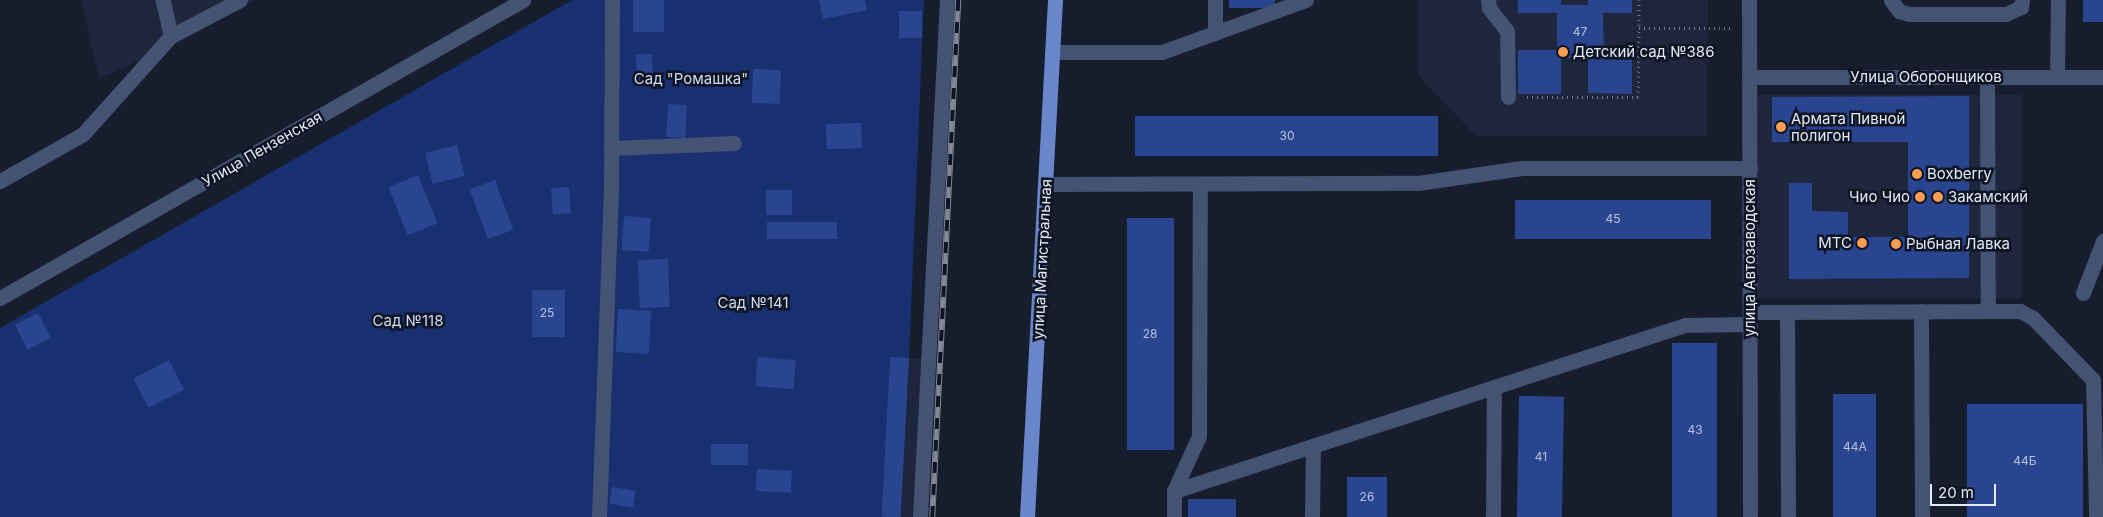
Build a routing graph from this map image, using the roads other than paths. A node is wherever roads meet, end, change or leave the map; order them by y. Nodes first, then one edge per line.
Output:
1 (163, 0) edge
2 (240, 0) edge
3 (524, 0) edge
4 (612, 0) edge
5 (947, 0) edge
6 (1055, 0) edge
7 (1216, 0) edge
8 (1306, 0) edge
9 (1488, 0) edge
10 (1749, 0) edge
11 (1891, 0) edge
12 (2022, 0) edge
13 (2058, 0) edge
14 (1215, 33) junction
15 (171, 36) junction
16 (1052, 52) junction
17 (1749, 77) junction
18 (1987, 77) junction
19 (2057, 77) junction
20 (2103, 77) edge
21 (1508, 97) road end
22 (734, 143) dead end
23 (611, 148) junction
24 (1750, 168) junction
25 (0, 181) edge
26 (1046, 184) junction
27 (1200, 184) junction
28 (2103, 241) edge
29 (2082, 293) dead end
30 (0, 298) edge
31 (1988, 310) junction
32 (1921, 311) junction
33 (1788, 312) junction
34 (1750, 318) junction
35 (1494, 387) junction
36 (2099, 438) edge
37 (1313, 446) junction
38 (1174, 491) junction
39 (599, 517) edge
40 (920, 517) edge
41 (1027, 517) edge
42 (1174, 517) edge
43 (1312, 517) edge
44 (1493, 517) edge
45 (1750, 517) edge
46 (1788, 517) edge
47 (1922, 517) edge
48 (2096, 517) edge

1 - 15 street
2 - 15 street
3 - 30 street, Улица Пензенская
4 - 23 street
5 - 40 street
6 - 16 main road, улица Магистральная
7 - 14 street
8 - 14 street
9 - 21 street
10 - 17 street, улица Автозаводская
11 - 12 street
13 - 19 street
14 - 16 street
15 - 25 street
16 - 26 main road, улица Магистральная
17 - 18 street, Улица Оборонщиков
17 - 24 street, улица Автозаводская
18 - 19 street, Улица Оборонщиков
18 - 31 street
19 - 20 street, Улица Оборонщиков
22 - 23 street
23 - 39 street
24 - 27 street
24 - 34 street, улица Автозаводская
26 - 27 street
26 - 41 main road, улица Магистральная
27 - 38 street
28 - 29 street
31 - 32 street
31 - 36 street
32 - 33 street
32 - 47 street
33 - 34 street
33 - 46 street
34 - 35 street
34 - 45 street, улица Автозаводская
35 - 37 street
35 - 44 street
36 - 48 street
37 - 38 street
37 - 43 street
38 - 42 street

